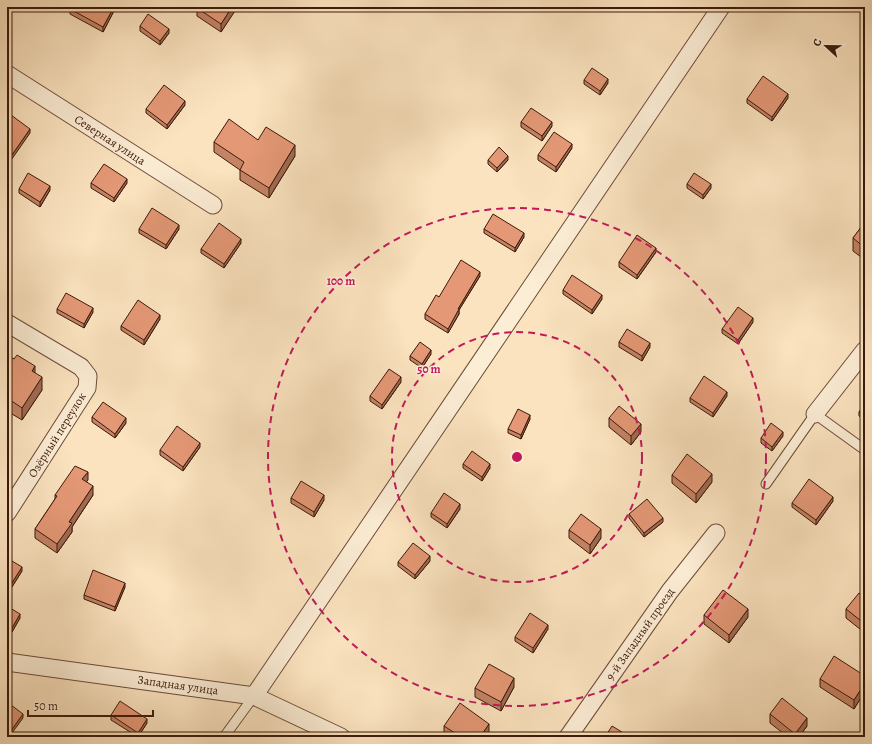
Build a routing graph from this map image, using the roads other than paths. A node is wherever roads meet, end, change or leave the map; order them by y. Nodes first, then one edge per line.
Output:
1 (721, 7) edge
2 (7, 74) edge
3 (213, 205) dead end
4 (7, 323) edge
5 (865, 350) edge
6 (815, 414) junction
7 (865, 450) edge
8 (766, 484) dead end
9 (7, 513) edge
10 (716, 532) dead end
11 (7, 662) edge
12 (254, 696) junction
13 (224, 737) edge
14 (341, 737) edge
15 (568, 737) edge

1 - 12 street
2 - 3 street, Северная улица
4 - 9 street, Озёрный переулок
5 - 6 street
6 - 7 lane
6 - 8 lane
10 - 15 street, 9-й Западный проезд
11 - 12 street, Западная улица
12 - 13 lane
12 - 14 street, Западная улица

